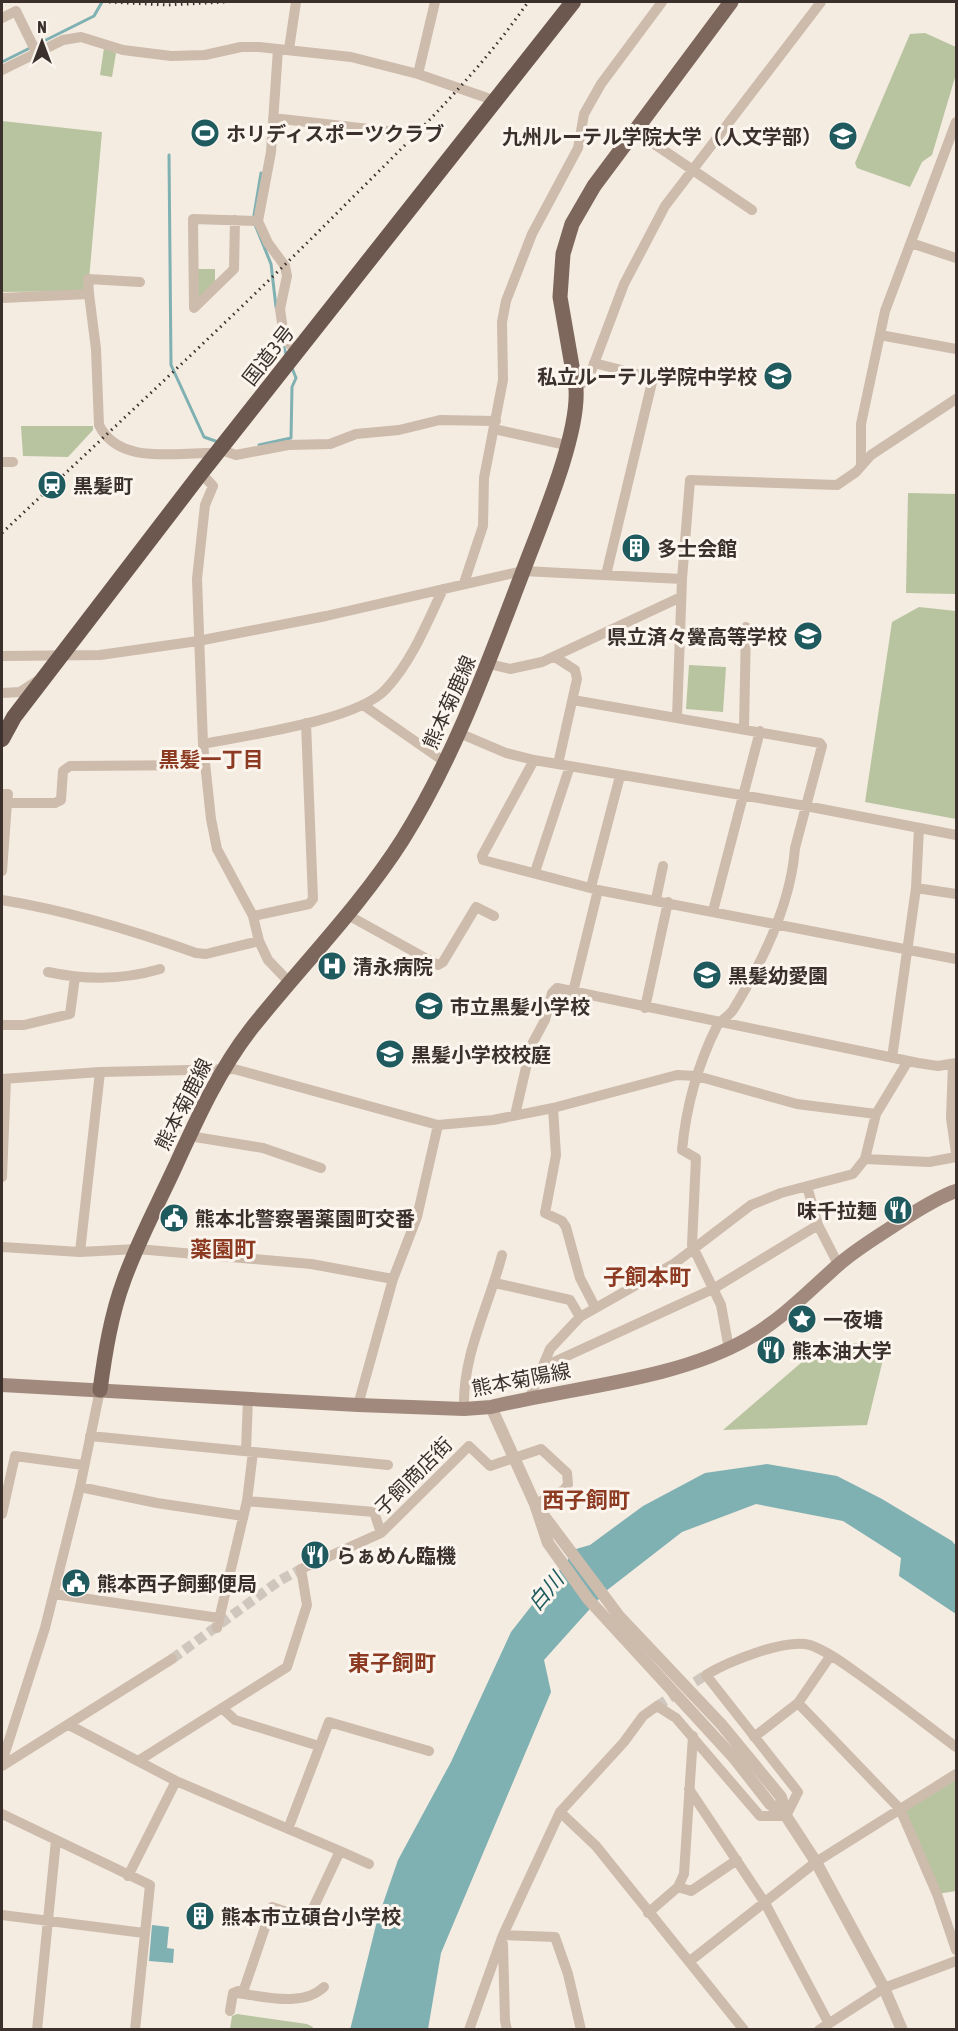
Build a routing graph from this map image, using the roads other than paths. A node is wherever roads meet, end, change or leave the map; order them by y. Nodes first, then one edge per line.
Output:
1 (296, 2) edge
2 (435, 2) edge
3 (560, 2) edge
4 (573, 2) edge
5 (662, 2) edge
6 (731, 2) edge
7 (821, 2) edge
8 (2, 18) edge
9 (283, 49) junction
10 (36, 51) junction
11 (2, 70) edge
12 (418, 74) junction
13 (490, 100) junction
14 (273, 118) junction
15 (957, 122) edge
16 (635, 131) junction
17 (395, 132) dead end
18 (691, 171) junction
19 (752, 210) dead end
20 (235, 220) junction
21 (255, 221) junction
22 (911, 243) junction
23 (957, 258) edge
24 (140, 282) dead end
25 (89, 294) junction
26 (2, 298) edge
27 (880, 334) junction
28 (290, 345) junction
29 (957, 349) edge
30 (594, 363) junction
31 (576, 388) junction
32 (957, 399) edge
33 (495, 425) junction
34 (566, 445) junction
35 (214, 451) junction
36 (2, 462) edge
37 (13, 462) dead end
38 (861, 464) junction
39 (201, 473) junction
40 (523, 571) junction
41 (606, 575) junction
42 (682, 579) junction
43 (464, 583) junction
44 (443, 589) junction
45 (681, 597) junction
46 (746, 627) dead end
47 (198, 641) junction
48 (2, 656) edge
49 (55, 656) junction
50 (555, 657) junction
51 (489, 664) junction
52 (45, 677) junction
53 (20, 692) junction
54 (2, 693) edge
55 (573, 700) junction
56 (363, 705) junction
57 (677, 717) junction
58 (2, 718) edge
59 (306, 723) junction
60 (744, 728) junction
61 (760, 731) junction
62 (459, 733) junction
63 (2, 739) edge
64 (203, 744) junction
65 (534, 760) junction
66 (445, 762) junction
67 (558, 764) junction
68 (205, 765) junction
69 (570, 766) junction
70 (620, 776) junction
71 (742, 795) junction
72 (4, 798) edge
73 (806, 806) junction
74 (919, 828) junction
75 (957, 834) edge
76 (663, 866) dead end
77 (2, 871) edge
78 (535, 872) junction
79 (595, 888) junction
80 (916, 888) junction
81 (957, 894) edge
82 (656, 899) junction
83 (2, 900) edge
84 (668, 902) junction
85 (713, 911) junction
86 (346, 914) junction
87 (253, 916) junction
88 (494, 916) dead end
89 (776, 924) junction
90 (259, 940) junction
91 (906, 950) junction
92 (957, 959) edge
93 (160, 969) dead end
94 (48, 972) dead end
95 (75, 977) junction
96 (290, 983) junction
97 (573, 992) junction
98 (645, 1008) junction
99 (718, 1024) junction
100 (2, 1025) edge
101 (892, 1058) junction
102 (908, 1061) junction
103 (955, 1064) edge
104 (224, 1069) junction
105 (100, 1072) junction
106 (697, 1076) junction
107 (4, 1079) edge
108 (553, 1108) junction
109 (876, 1114) junction
110 (515, 1115) junction
111 (438, 1125) junction
112 (189, 1136) junction
113 (957, 1155) edge
114 (865, 1159) junction
115 (321, 1168) dead end
116 (2, 1177) edge
117 (807, 1186) junction
118 (957, 1191) edge
119 (818, 1225) junction
120 (2, 1248) edge
121 (137, 1249) junction
122 (693, 1250) junction
123 (80, 1252) junction
124 (502, 1255) dead end
125 (838, 1264) junction
126 (393, 1279) junction
127 (495, 1283) junction
128 (713, 1290) junction
129 (596, 1307) junction
130 (580, 1317) junction
131 (729, 1349) junction
132 (543, 1367) junction
133 (2, 1385) edge
134 (100, 1390) junction
135 (530, 1397) junction
136 (248, 1399) junction
137 (358, 1405) junction
138 (491, 1407) junction
139 (464, 1409) junction
140 (90, 1437) junction
141 (249, 1451) junction
142 (513, 1457) junction
143 (7, 1462) edge
144 (388, 1464) dead end
145 (83, 1465) junction
146 (80, 1487) junction
147 (247, 1501) junction
148 (535, 1504) junction
149 (2, 1514) edge
150 (243, 1516) junction
151 (381, 1533) junction
152 (54, 1594) junction
153 (831, 1655) junction
154 (172, 1659) tunnel mouth
155 (798, 1703) junction
156 (222, 1708) junction
157 (69, 1725) junction
158 (693, 1736) junction
159 (754, 1737) junction
160 (319, 1746) junction
161 (957, 1747) edge
162 (429, 1751) dead end
163 (138, 1761) junction
164 (2, 1764) edge
165 (957, 1774) edge
166 (176, 1781) junction
167 (690, 1789) junction
168 (900, 1809) junction
169 (560, 1812) junction
170 (2, 1814) edge
171 (786, 1816) junction
172 (288, 1829) junction
173 (56, 1840) junction
174 (340, 1851) junction
175 (737, 1860) junction
176 (816, 1862) junction
177 (369, 1864) dead end
178 (128, 1876) junction
179 (678, 1887) junction
180 (765, 1903) junction
181 (648, 1913) junction
182 (2, 1915) edge
183 (48, 1920) junction
184 (144, 1933) junction
185 (503, 1935) junction
186 (957, 1950) edge
187 (690, 1961) junction
188 (957, 1961) edge
189 (324, 1987) dead end
190 (884, 1988) junction
191 (233, 1993) junction
192 (230, 2011) dead end
193 (828, 2022) junction
194 (37, 2030) edge
195 (135, 2030) edge
196 (469, 2030) edge
197 (507, 2030) edge
198 (581, 2030) edge
199 (744, 2030) edge
200 (819, 2030) edge
201 (902, 2030) edge

1 - 9 street
2 - 12 street
3 - 13 highway, 国道3号
4 - 13 highway, 国道3号
5 - 33 street
6 - 16 main road, 熊本菊鹿線
7 - 18 street
8 - 10 street
9 - 10 street
9 - 12 street
9 - 14 street
10 - 11 street
12 - 13 street
13 - 28 highway, 国道3号
13 - 35 highway, 国道3号
14 - 17 street
14 - 21 street
15 - 22 street
16 - 18 street
16 - 31 main road, 熊本菊鹿線
18 - 19 street
18 - 30 street
20 - 20 street
20 - 21 street
21 - 28 street
22 - 23 street
22 - 27 street
24 - 25 street
25 - 26 street
25 - 35 street
27 - 29 street
27 - 38 street
28 - 35 highway, 国道3号
30 - 31 street
30 - 41 street
31 - 34 main road, 熊本菊鹿線
32 - 38 street
33 - 34 street
33 - 35 street
33 - 43 street
34 - 40 main road, 熊本菊鹿線
35 - 39 highway, 国道3号
35 - 49 highway, 国道3号
36 - 37 street
38 - 42 street
39 - 47 street
39 - 49 highway, 国道3号
40 - 41 street
40 - 43 street
40 - 51 main road, 熊本菊鹿線
41 - 42 street
42 - 45 street
43 - 44 street
44 - 47 street
44 - 56 street
45 - 50 street
45 - 57 street
46 - 60 street
47 - 49 street
47 - 64 street
48 - 49 street
49 - 52 highway, 国道3号
49 - 53 highway, 国道3号
50 - 51 street
50 - 55 street
51 - 62 main road, 熊本菊鹿線
52 - 53 street
52 - 63 highway, 国道3号
53 - 54 street
53 - 58 highway, 国道3号
55 - 57 street
55 - 67 street
56 - 59 street
56 - 66 street
57 - 60 street
59 - 64 street
59 - 87 street
60 - 61 street
61 - 71 street
61 - 73 street
62 - 65 street
62 - 66 main road, 熊本菊鹿線
64 - 68 street
65 - 67 street
65 - 78 street
66 - 86 main road, 熊本菊鹿線
67 - 69 street
68 - 72 street
68 - 87 street
69 - 70 street
69 - 78 street
70 - 71 street
70 - 79 street
71 - 73 street
71 - 85 street
72 - 77 street
73 - 74 street
73 - 89 street
74 - 75 street
74 - 80 street
76 - 82 street
78 - 79 street
79 - 82 street
79 - 97 street
80 - 81 street
80 - 91 street
82 - 84 street
83 - 90 street
84 - 85 street
84 - 98 street
85 - 89 street
86 - 88 street
86 - 96 main road, 熊本菊鹿線
87 - 90 street
89 - 91 street
89 - 99 street
90 - 96 street
91 - 92 street
91 - 101 street
93 - 95 street
94 - 95 street
95 - 100 street
96 - 104 main road, 熊本菊鹿線
97 - 98 street
97 - 110 street
98 - 99 street
99 - 101 street
99 - 106 street
101 - 102 street
102 - 103 street
102 - 109 street
103 - 113 street
104 - 105 street
104 - 111 street
104 - 112 main road, 熊本菊鹿線
105 - 107 street
105 - 123 street
106 - 108 street
106 - 109 street
106 - 122 street
107 - 116 street
108 - 110 street
108 - 129 street
109 - 114 street
110 - 111 street
111 - 126 street
112 - 115 street
112 - 121 main road, 熊本菊鹿線
113 - 114 street
114 - 117 street
117 - 119 street
117 - 122 street
118 - 125 main road, 熊本菊陽線
119 - 125 street
119 - 128 street
120 - 123 street
121 - 123 street
121 - 126 street
121 - 134 main road, 熊本菊鹿線
122 - 128 street
122 - 129 street
124 - 127 street
125 - 131 main road, 熊本菊陽線
126 - 137 street
127 - 130 street
127 - 139 street
128 - 131 street
128 - 132 street
129 - 130 street
130 - 132 street
131 - 135 main road, 熊本菊陽線
132 - 135 street
133 - 134 main road, 熊本菊陽線
134 - 136 main road, 熊本菊陽線
134 - 140 street
135 - 138 main road, 熊本菊陽線
136 - 137 main road, 熊本菊陽線
136 - 141 street
137 - 139 main road, 熊本菊陽線
138 - 139 main road, 熊本菊陽線
138 - 142 street
140 - 141 street
140 - 145 street
141 - 144 street
141 - 147 street
142 - 148 street
142 - 148 street
142 - 151 street, 子飼商店街
143 - 145 street
143 - 149 street
145 - 146 street
146 - 150 street
146 - 152 street
147 - 150 street
147 - 151 street
148 - 171 street
148 - 171 street
150 - 152 street
151 - 156 street, 子飼商店街
152 - 164 street
153 - 155 street
153 - 159 street
153 - 161 street
154 - 157 street
155 - 159 street
155 - 168 street
156 - 160 street
156 - 163 street
157 - 163 street
157 - 164 street
158 - 167 street
158 - 169 street
158 - 171 street
159 - 171 street
160 - 162 street
160 - 172 street
163 - 166 street
165 - 168 street
166 - 172 street
166 - 178 street
167 - 175 street
167 - 179 street
168 - 176 street
168 - 186 street
169 - 181 street
169 - 185 street
170 - 173 street
171 - 176 street
172 - 174 street
173 - 178 street
173 - 183 street
174 - 177 street
174 - 191 street
175 - 179 street
175 - 180 street
176 - 180 street
176 - 190 street
178 - 184 street
179 - 181 street
180 - 187 street
180 - 193 street
181 - 187 street
182 - 183 street
183 - 184 street
183 - 194 street
184 - 195 street
185 - 196 street
185 - 197 street
185 - 198 street
187 - 199 street
188 - 190 street
189 - 191 street
190 - 193 street
190 - 201 street
191 - 192 street
193 - 200 street

